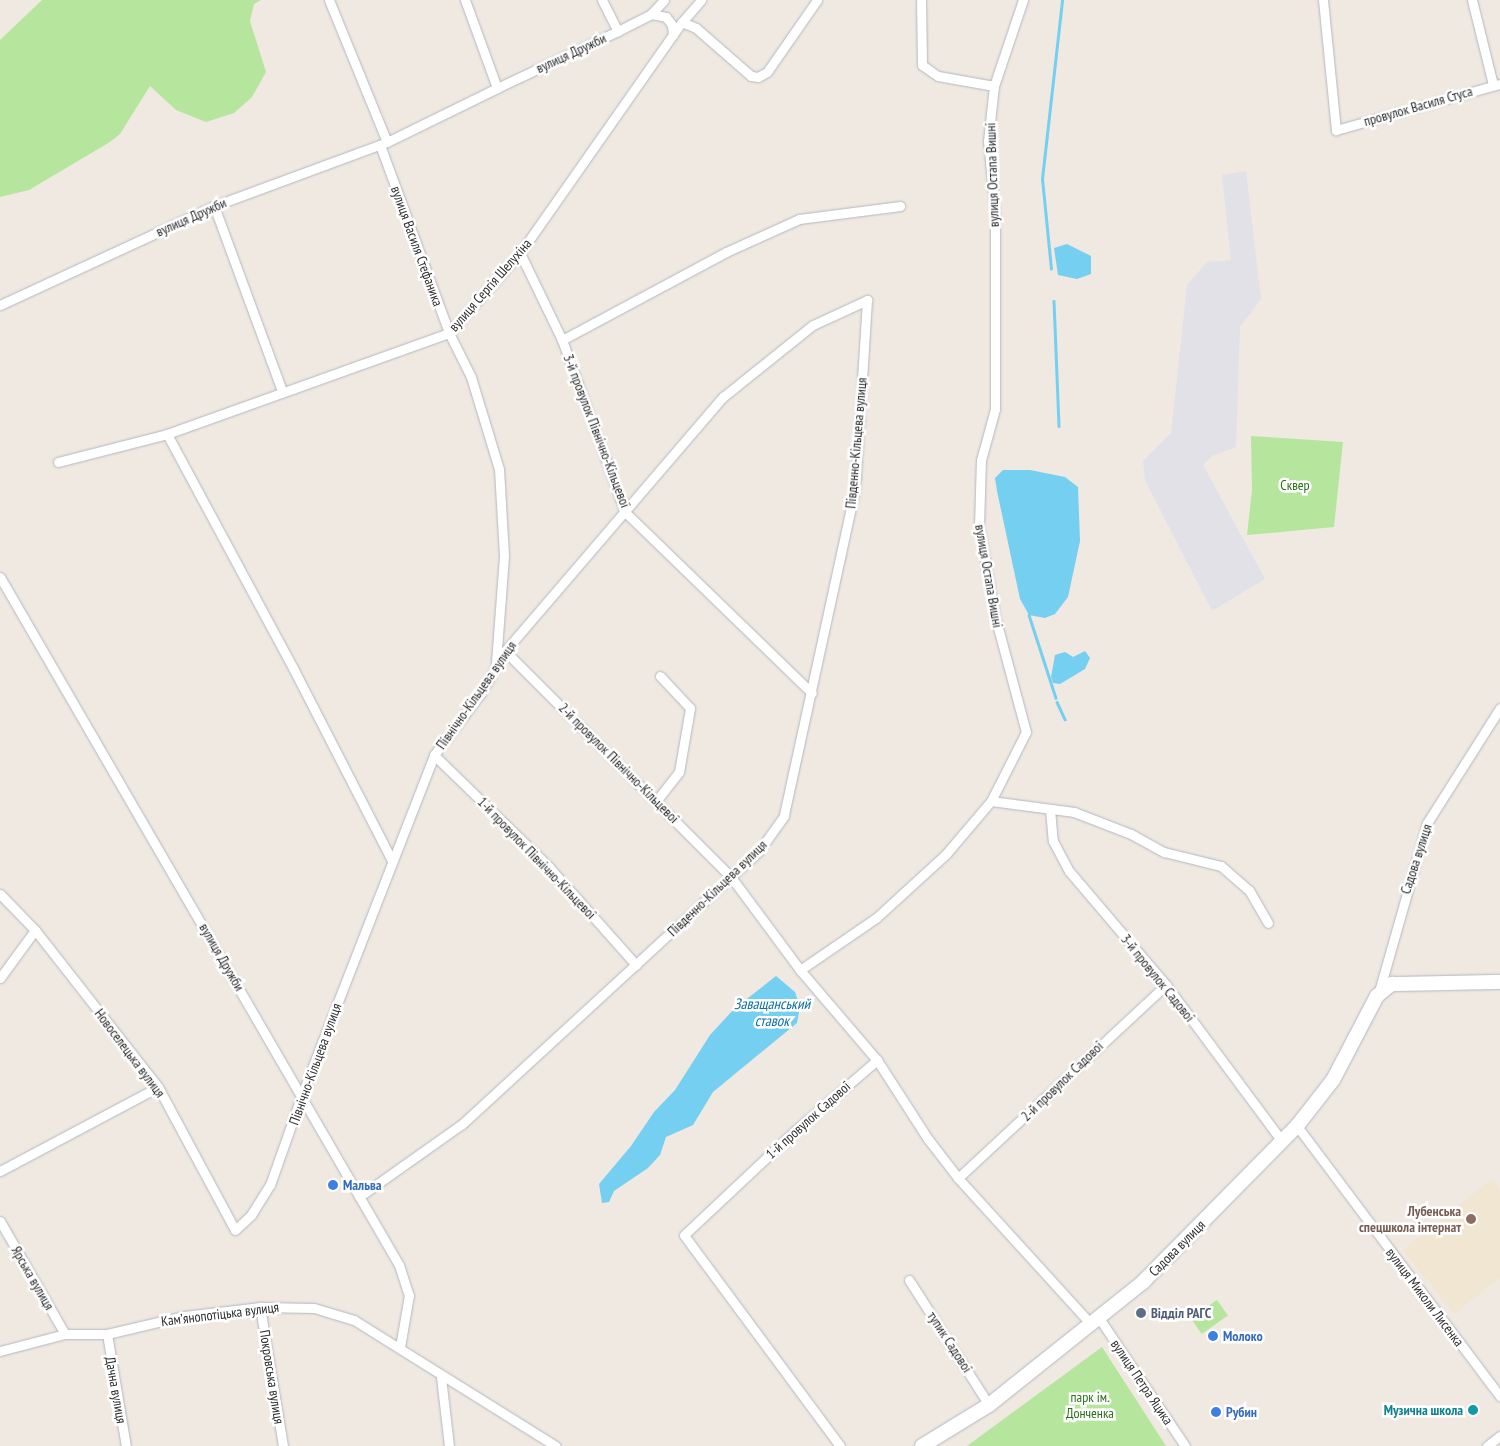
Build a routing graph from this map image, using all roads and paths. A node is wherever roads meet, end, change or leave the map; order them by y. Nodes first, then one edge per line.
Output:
1 (329, 0) edge
2 (466, 0) edge
3 (602, 0) edge
4 (664, 0) edge
5 (701, 0) edge
6 (817, 0) edge
7 (921, 0) edge
8 (1023, 0) edge
9 (1323, 0) edge
10 (1472, 0) edge
11 (651, 14) junction
12 (682, 22) junction
13 (618, 31) junction
14 (673, 35) junction
15 (1496, 84) edge
16 (994, 86) junction
17 (497, 88) junction
18 (383, 144) junction
19 (214, 206) junction
20 (900, 206) dead end
21 (520, 252) junction
22 (867, 300) joint
23 (0, 305) edge
24 (449, 333) junction
25 (562, 340) junction
26 (282, 391) junction
27 (166, 434) junction
28 (58, 462) dead end
29 (625, 512) junction
30 (0, 577) edge
31 (505, 651) junction
32 (496, 667) junction
33 (660, 676) dead end
34 (812, 693) junction
35 (1500, 708) edge
36 (434, 755) junction
37 (657, 800) junction
38 (991, 800) junction
39 (1050, 809) junction
40 (392, 861) junction
41 (731, 877) junction
42 (0, 894) edge
43 (1268, 923) dead end
44 (35, 930) junction
45 (636, 965) junction
46 (800, 970) junction
47 (0, 978) edge
48 (1500, 982) edge
49 (1166, 985) junction
50 (1381, 992) junction
51 (877, 1060) junction
52 (158, 1087) junction
53 (302, 1094) junction
54 (1296, 1126) junction
55 (1282, 1141) junction
56 (0, 1171) edge
57 (958, 1178) junction
58 (359, 1197) junction
59 (0, 1221) edge
60 (235, 1230) joint
61 (909, 1280) dead end
62 (260, 1307) junction
63 (1095, 1321) junction
64 (65, 1334) junction
65 (107, 1334) junction
66 (400, 1347) junction
67 (0, 1351) edge
68 (441, 1376) junction
69 (1500, 1396) edge
70 (989, 1405) junction
71 (1500, 1436) edge
72 (126, 1446) edge
73 (283, 1446) edge
74 (449, 1446) edge
75 (556, 1446) edge
76 (840, 1446) edge
77 (922, 1446) edge
78 (1185, 1446) edge
79 (1487, 1446) edge

1 - 18 street
2 - 17 street
3 - 13 street, вулиця Дружби
4 - 11 street, вулиця Дружби
5 - 12 street, вулиця Сергія Шелухіна
6 - 12 street
7 - 16 street
8 - 16 street, вулиця Остапа Вишні
9 - 15 street, провулок Василя Стуса
10 - 15 street
11 - 13 street, вулиця Дружби
11 - 14 street
12 - 14 street, вулиця Сергія Шелухіна
13 - 17 street, вулиця Дружби
14 - 21 street, вулиця Сергія Шелухіна
16 - 38 street, вулиця Остапа Вишні
17 - 18 street, вулиця Дружби
18 - 19 street, вулиця Дружби
18 - 24 street, вулиця Василя Стефаника
19 - 23 street, вулиця Дружби
19 - 26 street
20 - 25 street
21 - 24 street, вулиця Сергія Шелухіна
21 - 25 street, 3-й провулок Північно-Кільцевої
22 - 29 street, Північно-Кільцева вулиця
22 - 34 street, Південно-Кільцева вулиця
24 - 26 street, вулиця Сергія Шелухіна
24 - 32 street, вулиця Василя Стефаника
25 - 29 street, 3-й провулок Північно-Кільцевої
26 - 27 street, вулиця Сергія Шелухіна
27 - 28 street, вулиця Сергія Шелухіна
27 - 40 street
29 - 31 street, Північно-Кільцева вулиця
29 - 34 street, 3-й провулок Північно-Кільцевої
30 - 53 street, вулиця Дружби
31 - 32 street, Північно-Кільцева вулиця
31 - 37 street, 2-й провулок Північно-Кільцевої
32 - 36 street, Північно-Кільцева вулиця
33 - 37 street
34 - 41 street, Південно-Кільцева вулиця
35 - 50 street, Садова вулиця
36 - 40 street, Північно-Кільцева вулиця
36 - 45 street, 1-й провулок Північно-Кільцевої
37 - 41 street, 2-й провулок Північно-Кільцевої
38 - 39 street
38 - 46 street, вулиця Остапа Вишні
39 - 43 street
39 - 49 street, 3-й провулок Садової
40 - 53 street, Північно-Кільцева вулиця
41 - 45 street, Південно-Кільцева вулиця
41 - 46 street, 2-й провулок Північно-Кільцевої
42 - 44 street, Новоселецька вулиця
44 - 47 street
44 - 52 street, Новоселецька вулиця
45 - 58 street, Південно-Кільцева вулиця
46 - 51 street, 2-й провулок Північно-Кільцевої
48 - 50 main road
49 - 55 street, 3-й провулок Садової
49 - 57 street, 2-й провулок Садової
50 - 54 main road, Садова вулиця
51 - 57 street
51 - 76 street, 1-й провулок Садової
52 - 56 street
52 - 60 street, Новоселецька вулиця
53 - 58 street, вулиця Дружби
53 - 60 street, Північно-Кільцева вулиця
54 - 55 main road, Садова вулиця
54 - 69 street, вулиця Миколи Лисенка
55 - 63 main road, Садова вулиця
57 - 63 street
58 - 66 street, вулиця Дружби
59 - 64 street, Ярська вулиця
61 - 70 street, тупик Садової
62 - 65 street, Камʼянопотіцька вулиця
62 - 66 street, Камʼянопотіцька вулиця
62 - 73 street, Покровська вулиця
63 - 70 main road, Садова вулиця
63 - 78 street, вулиця Петра Яцика
64 - 65 street, Камʼянопотіцька вулиця
64 - 67 street, Камʼянопотіцька вулиця
65 - 72 street, Дачна вулиця
66 - 68 street, Камʼянопотіцька вулиця
68 - 74 street
68 - 75 street, Камʼянопотіцька вулиця
70 - 77 main road, Садова вулиця
71 - 79 street

